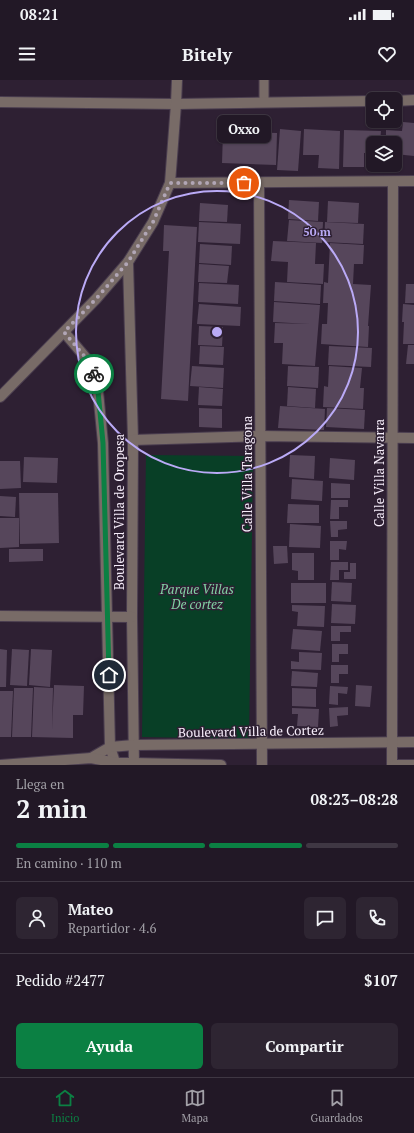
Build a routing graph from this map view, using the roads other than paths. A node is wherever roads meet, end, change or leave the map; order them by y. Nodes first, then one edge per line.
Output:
1 (177, 80) edge
2 (264, 80) edge
3 (402, 100) edge
4 (414, 100) edge
5 (366, 101) edge
6 (0, 102) edge
7 (264, 102) junction
8 (176, 104) junction
9 (414, 181) edge
10 (393, 182) junction
11 (170, 183) junction
12 (259, 183) junction
13 (128, 262) junction
14 (64, 332) junction
15 (0, 397) edge
16 (260, 436) junction
17 (392, 437) junction
18 (414, 438) edge
19 (133, 440) junction
20 (0, 616) edge
21 (108, 617) junction
22 (132, 617) junction
23 (392, 742) junction
24 (414, 742) edge
25 (262, 744) junction
26 (134, 746) junction
27 (110, 747) junction
28 (91, 758) junction
29 (116, 764) edge
30 (134, 764) edge
31 (1, 765) edge
32 (221, 765) edge
33 (262, 765) edge
34 (392, 765) edge
35 (395, 765) edge
36 (414, 765) edge

1 - 8 street
2 - 7 lane
3 - 4 street
5 - 7 street
6 - 8 street
7 - 8 street
8 - 11 street
9 - 10 street
10 - 12 street
10 - 17 street, Calle Villa Navarra
11 - 12 street
11 - 13 street
12 - 16 street, Calle Villa Taragona
13 - 14 street
13 - 19 street, Boulevard Villa de Oropesa
14 - 15 street
14 - 21 street, Boulevard Villa de Oropesa
16 - 17 street
16 - 19 street
16 - 25 street, Calle Villa Taragona
17 - 18 street
17 - 23 street, Calle Villa Navarra
19 - 22 street, Boulevard Villa de Oropesa
20 - 21 street
21 - 22 street
21 - 27 street, Boulevard Villa de Oropesa
22 - 26 street, Boulevard Villa de Oropesa
23 - 24 street, Boulevard Villa de Cortez
23 - 25 street, Boulevard Villa de Cortez
23 - 34 street, Calle Villa Navarra
25 - 26 street, Boulevard Villa de Cortez
25 - 33 street, Calle Villa Taragona
26 - 27 street, Boulevard Villa de Cortez
26 - 30 street, Boulevard Villa de Oropesa
27 - 28 street, Boulevard Villa de Cortez
27 - 29 street, Boulevard Villa de Oropesa
28 - 29 street, Boulevard Villa de Cortez
28 - 31 street, Boulevard Villa de Cortez
29 - 30 street, Boulevard Villa de Cortez
30 - 32 street, Boulevard Villa de Cortez
35 - 36 street

